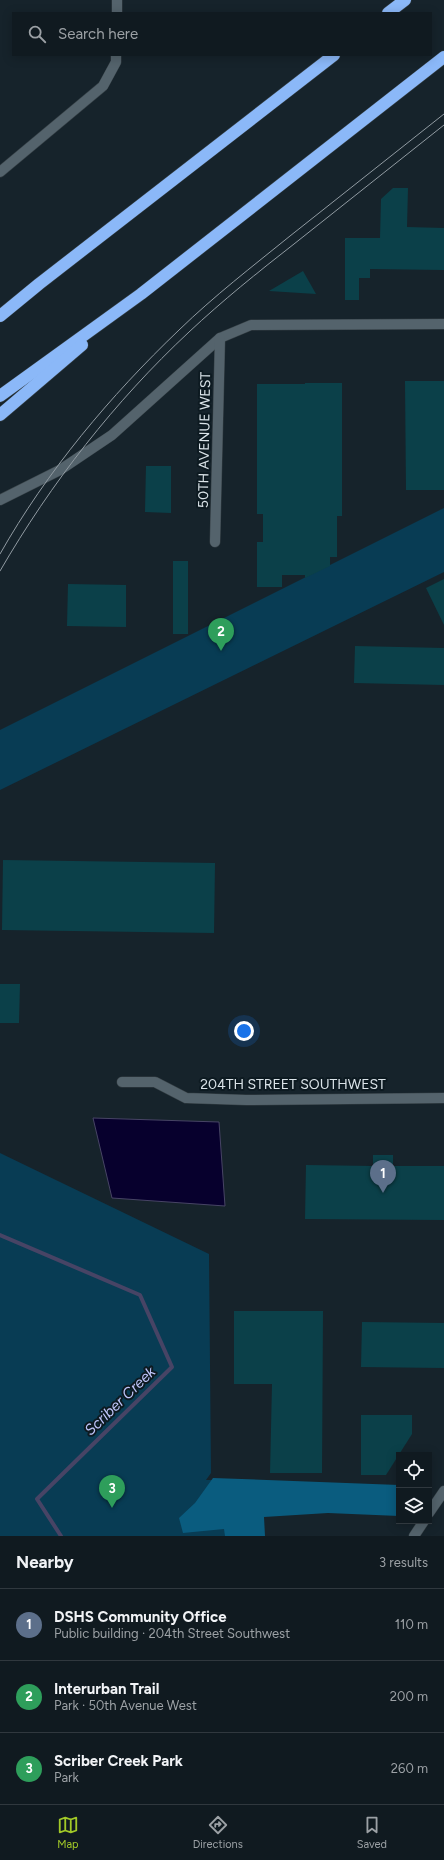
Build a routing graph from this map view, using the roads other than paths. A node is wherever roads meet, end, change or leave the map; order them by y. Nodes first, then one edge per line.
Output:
1 (117, 0) edge
2 (405, 0) edge
3 (117, 12) edge
4 (389, 12) edge
5 (116, 56) edge
6 (333, 56) edge
7 (444, 57) edge
8 (0, 172) edge
9 (39, 284) junction
10 (141, 294) junction
11 (0, 311) edge
12 (0, 316) edge
13 (444, 324) edge
14 (220, 338) junction
15 (0, 396) edge
16 (0, 415) edge
17 (0, 500) edge
18 (215, 542) dead end
19 (122, 1082) dead end
20 (444, 1098) edge
21 (444, 1491) edge
22 (432, 1509) edge
23 (422, 1524) edge
24 (414, 1536) edge

1 - 3 street
2 - 4 highway
5 - 8 street
6 - 9 highway
7 - 10 highway
9 - 11 highway
9 - 12 highway
10 - 15 highway
10 - 16 highway
13 - 14 street
14 - 17 street
14 - 18 street, 50TH AVENUE WEST
19 - 20 street, 204TH STREET SOUTHWEST
21 - 22 street
23 - 24 street

